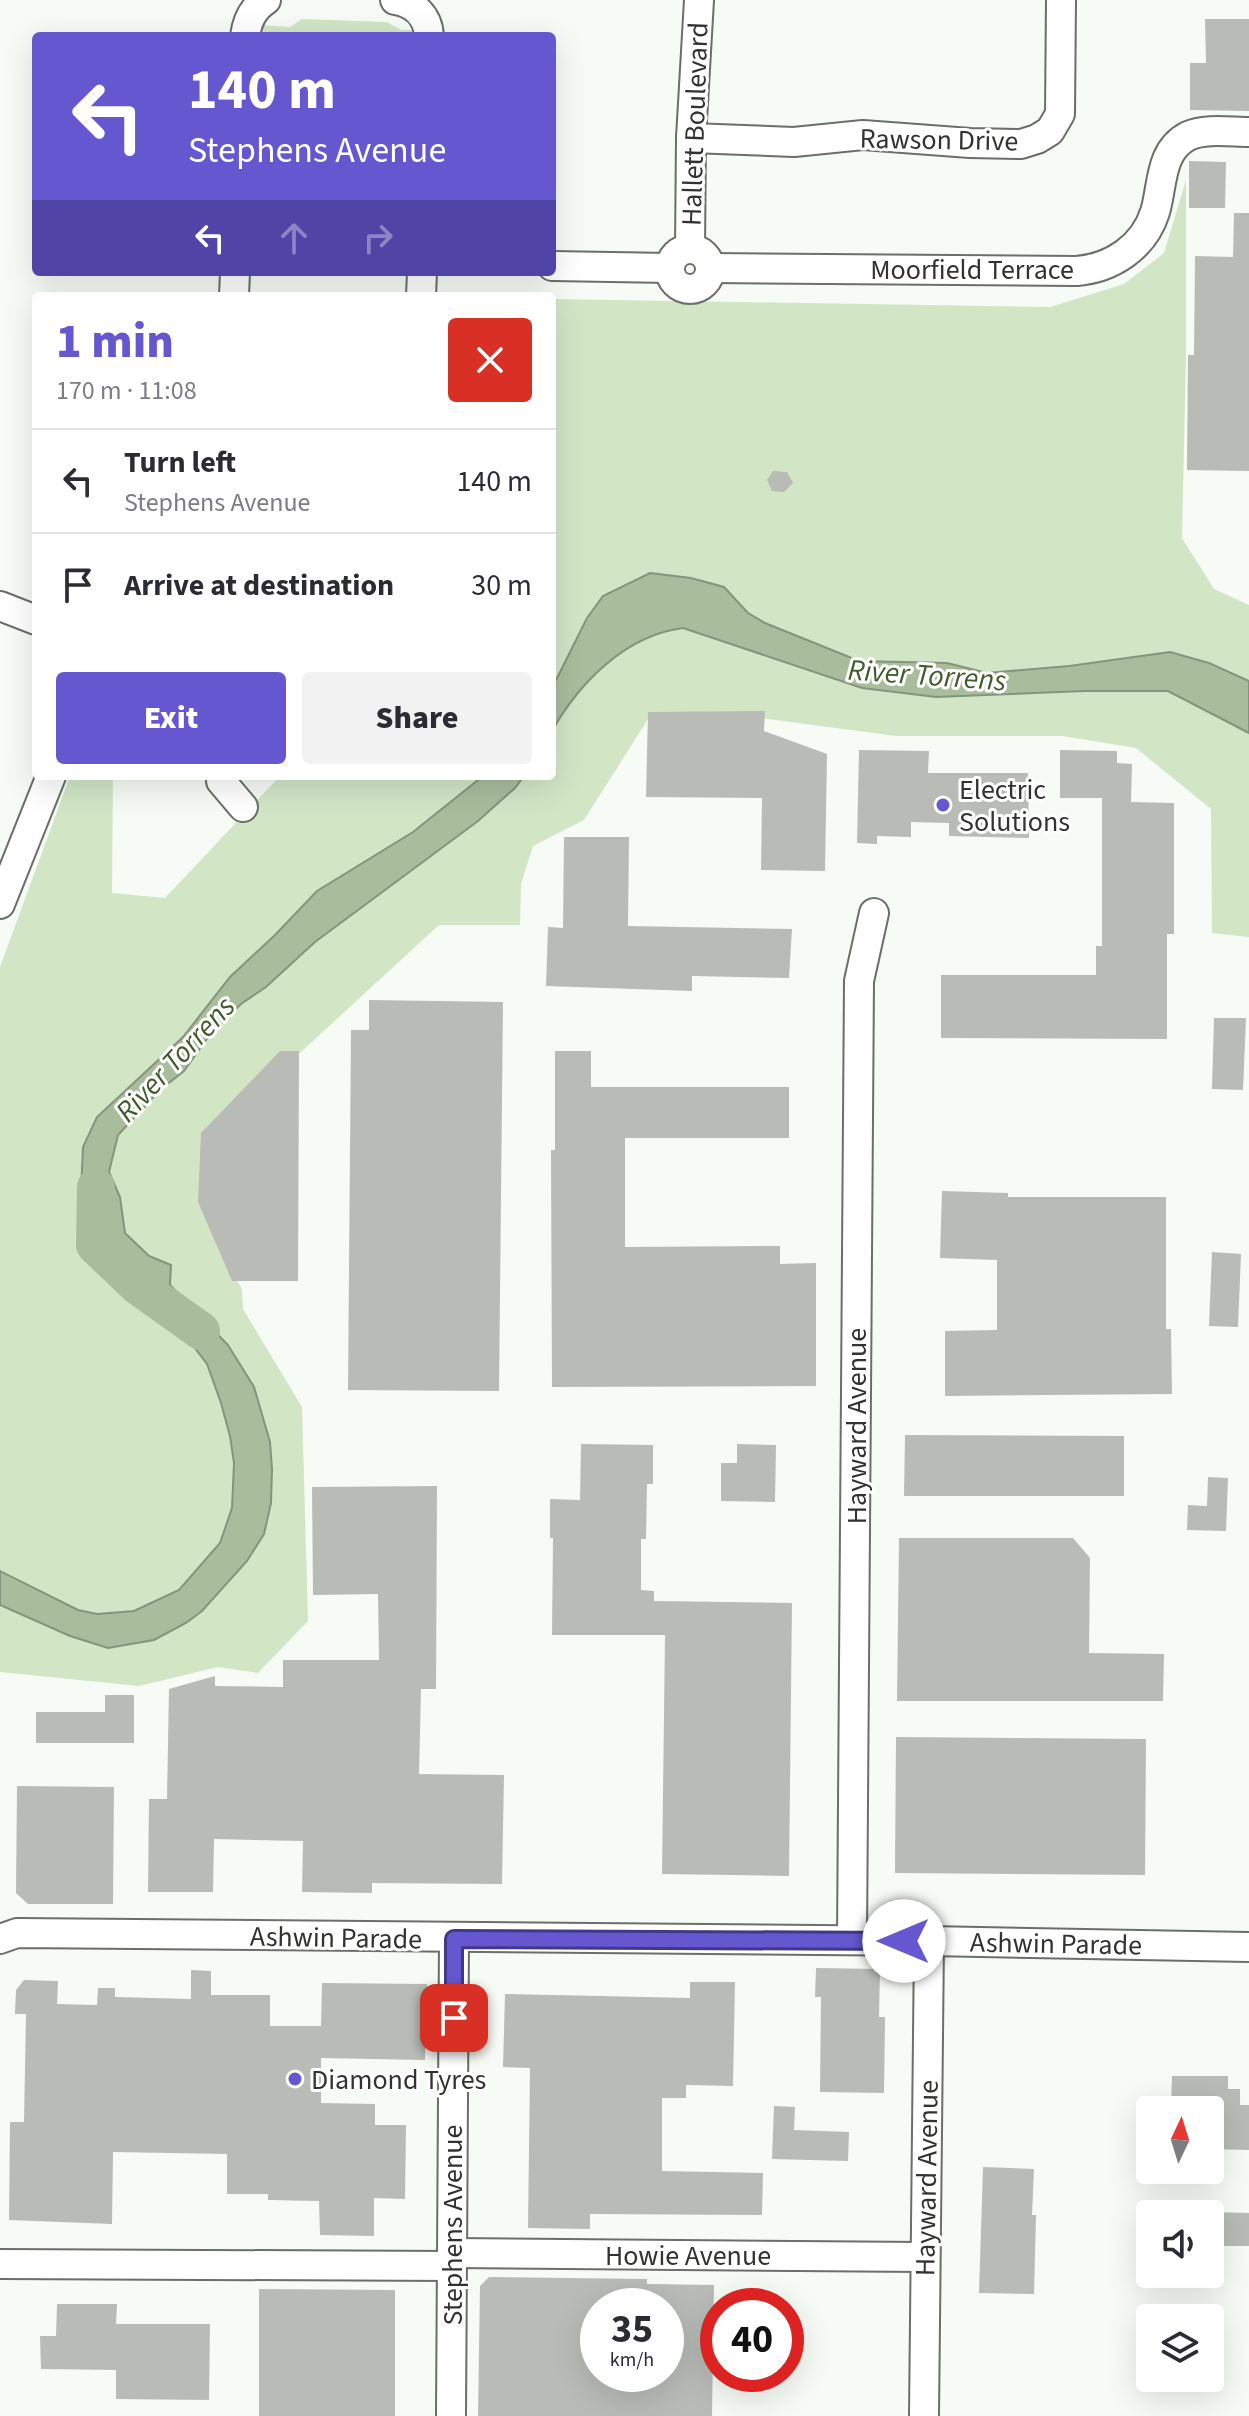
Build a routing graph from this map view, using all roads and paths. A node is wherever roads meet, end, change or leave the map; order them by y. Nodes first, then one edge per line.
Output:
1 (266, 0) edge
2 (395, 0) edge
3 (699, 0) edge
4 (1061, 0) edge
5 (246, 32) edge
6 (429, 32) edge
7 (1249, 132) edge
8 (691, 138) junction
9 (690, 261) junction
10 (556, 266) edge
11 (0, 606) edge
12 (32, 618) edge
13 (49, 780) edge
14 (221, 780) edge
15 (243, 807) dead end
16 (0, 904) edge
17 (874, 913) dead end
18 (0, 1939) edge
19 (454, 1939) junction
20 (852, 1940) junction
21 (929, 1941) junction
22 (1249, 1947) edge
23 (924, 2257) junction
24 (452, 2259) junction
25 (0, 2264) edge
26 (451, 2416) edge
27 (924, 2416) edge

1 - 5 street
2 - 6 street
3 - 8 street, Hallett Boulevard
4 - 8 street, Rawson Drive
7 - 9 street, Moorfield Terrace
8 - 9 street, Hallett Boulevard
9 - 10 street, Moorfield Terrace
11 - 12 street
13 - 16 street
14 - 15 street
17 - 20 street, Hayward Avenue
18 - 19 street, Ashwin Parade
19 - 20 street, Ashwin Parade
19 - 24 street, Stephens Avenue
20 - 21 street, Ashwin Parade
21 - 22 street, Ashwin Parade
21 - 23 street, Hayward Avenue
23 - 24 street, Howie Avenue
23 - 27 street, Hayward Avenue
24 - 25 street, Howie Avenue
24 - 26 street, Stephens Avenue

